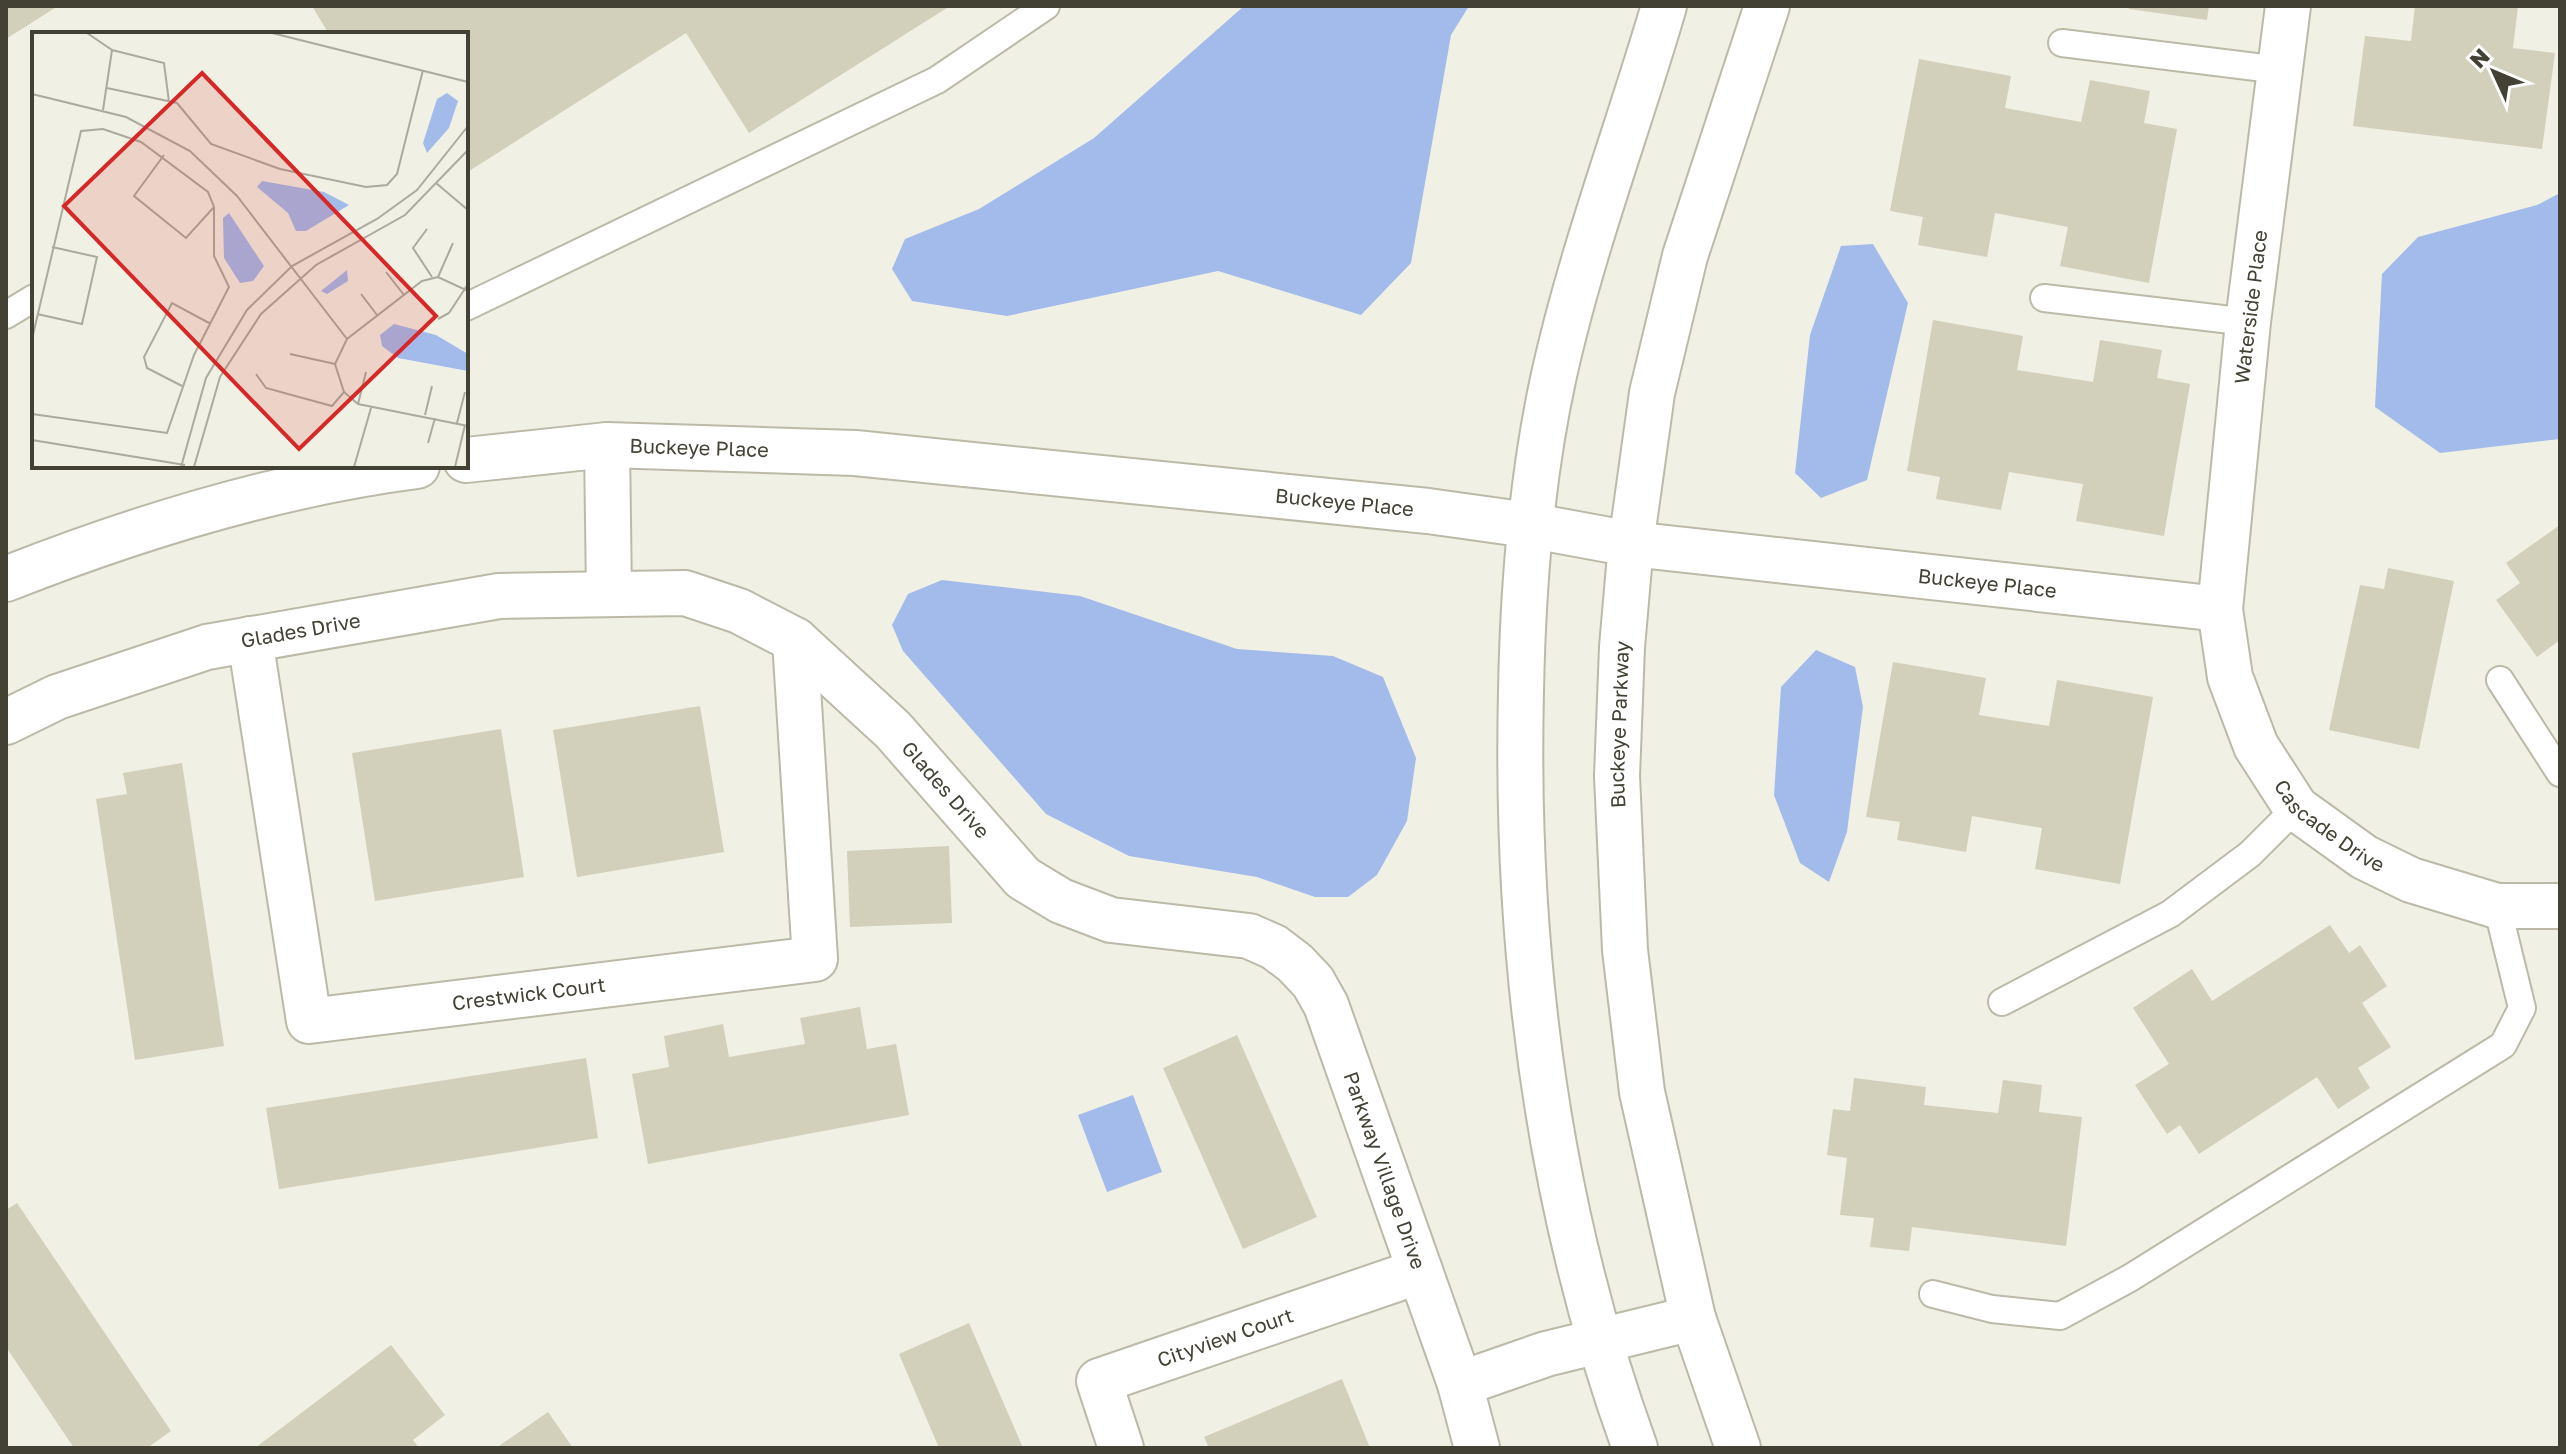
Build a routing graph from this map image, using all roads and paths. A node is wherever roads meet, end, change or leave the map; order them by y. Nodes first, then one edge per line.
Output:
1 (1046, 6) edge
2 (1664, 6) edge
3 (1767, 6) edge
4 (2288, 6) edge
5 (2062, 43) dead end
6 (2280, 70) junction
7 (2044, 298) dead end
8 (32, 299) edge
9 (468, 306) edge
10 (6, 315) edge
11 (2248, 322) junction
12 (607, 445) junction
13 (468, 460) edge
14 (402, 468) edge
15 (1528, 525) junction
16 (1631, 544) junction
17 (6, 579) edge
18 (609, 594) junction
19 (2220, 609) junction
20 (250, 639) junction
21 (795, 640) junction
22 (2500, 680) dead end
23 (6, 722) edge
24 (2560, 773) edge
25 (2296, 808) junction
26 (2497, 906) junction
27 (2560, 906) edge
28 (1295, 963) joint
29 (2002, 1002) dead end
30 (1420, 1271) junction
31 (1933, 1294) dead end
32 (1693, 1318) junction
33 (1600, 1341) junction
34 (1460, 1384) junction
35 (1121, 1448) edge
36 (1477, 1448) edge
37 (1635, 1448) edge
38 (1738, 1448) edge

1 - 9 lane
2 - 15 street
3 - 16 street, Buckeye Parkway
4 - 6 street, Waterside Place
5 - 6 lane
6 - 11 street, Waterside Place
7 - 11 lane
8 - 10 lane
11 - 19 street, Waterside Place
12 - 13 street, Buckeye Place
12 - 15 street, Buckeye Place
12 - 18 street
14 - 17 street
15 - 16 street, Buckeye Place
15 - 33 street
16 - 19 street, Buckeye Place
16 - 32 street, Buckeye Parkway
18 - 20 street, Glades Drive
18 - 21 street, Glades Drive
19 - 25 street, Cascade Drive
20 - 21 street, Crestwick Court
20 - 23 street, Glades Drive
21 - 28 street, Glades Drive
22 - 24 lane
25 - 26 street, Cascade Drive
25 - 29 lane
26 - 27 street, Cascade Drive
26 - 31 lane
28 - 30 street, Parkway Village Drive
30 - 34 street, Parkway Village Drive
30 - 35 street, Cityview Court
32 - 33 street
32 - 38 street, Buckeye Parkway
33 - 34 street
33 - 37 street
34 - 36 street, Parkway Village Drive

